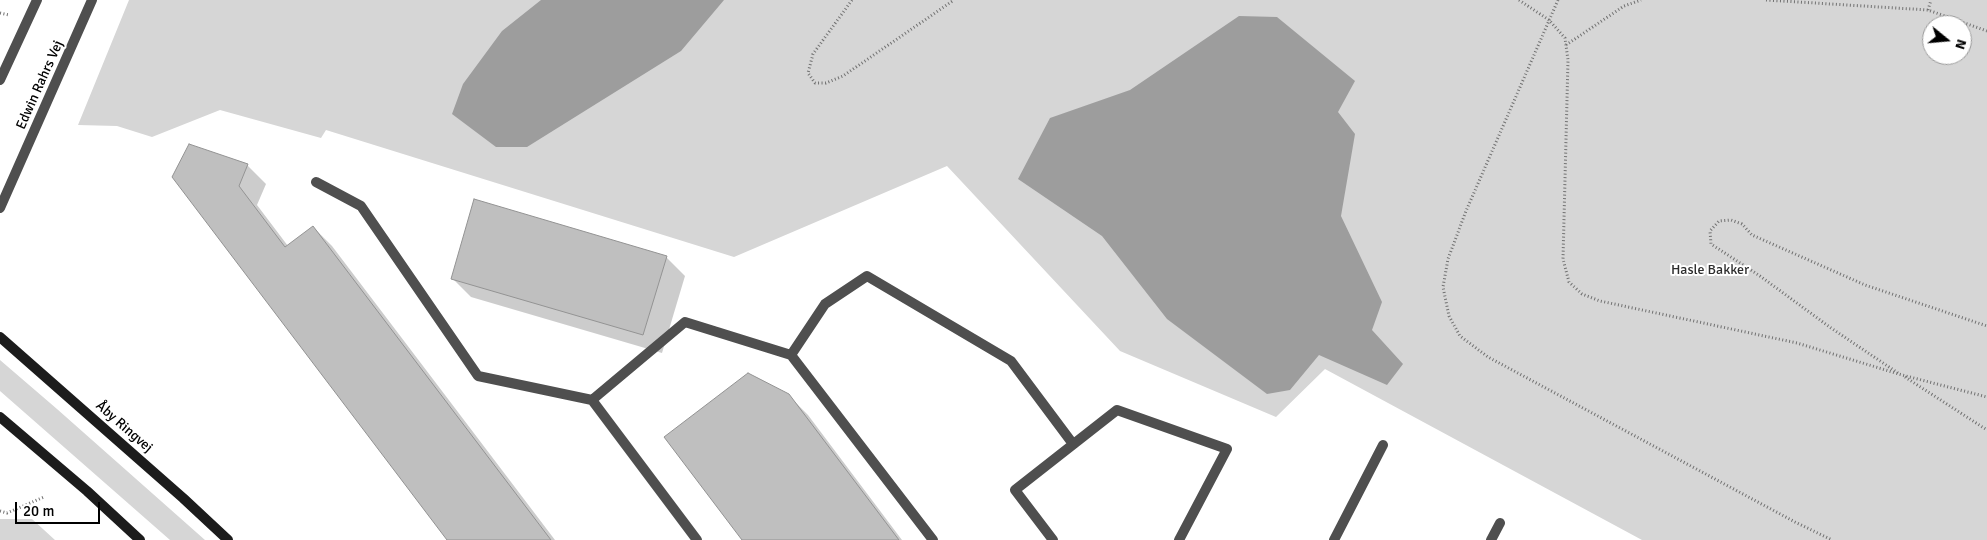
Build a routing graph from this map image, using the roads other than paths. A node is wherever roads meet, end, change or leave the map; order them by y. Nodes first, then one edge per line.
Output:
1 (37, 0) edge
2 (92, 0) edge
3 (0, 80) edge
4 (316, 182) dead end
5 (0, 208) edge
6 (0, 337) edge
7 (791, 355) junction
8 (592, 400) junction
9 (0, 417) edge
10 (1073, 444) junction
11 (1384, 445) dead end
12 (1500, 522) dead end
13 (140, 540) edge
14 (228, 540) edge
15 (697, 540) edge
16 (933, 540) edge
17 (1054, 540) edge
18 (1179, 540) edge
19 (1334, 540) edge
20 (1491, 540) edge

1 - 3 street
2 - 5 street, Edwin Rahrs Vej
4 - 8 street
6 - 14 main road, Åby Ringvej
7 - 8 street
7 - 10 street
7 - 16 street
8 - 15 street
9 - 13 main road
10 - 17 street
10 - 18 street
11 - 19 street
12 - 20 street

